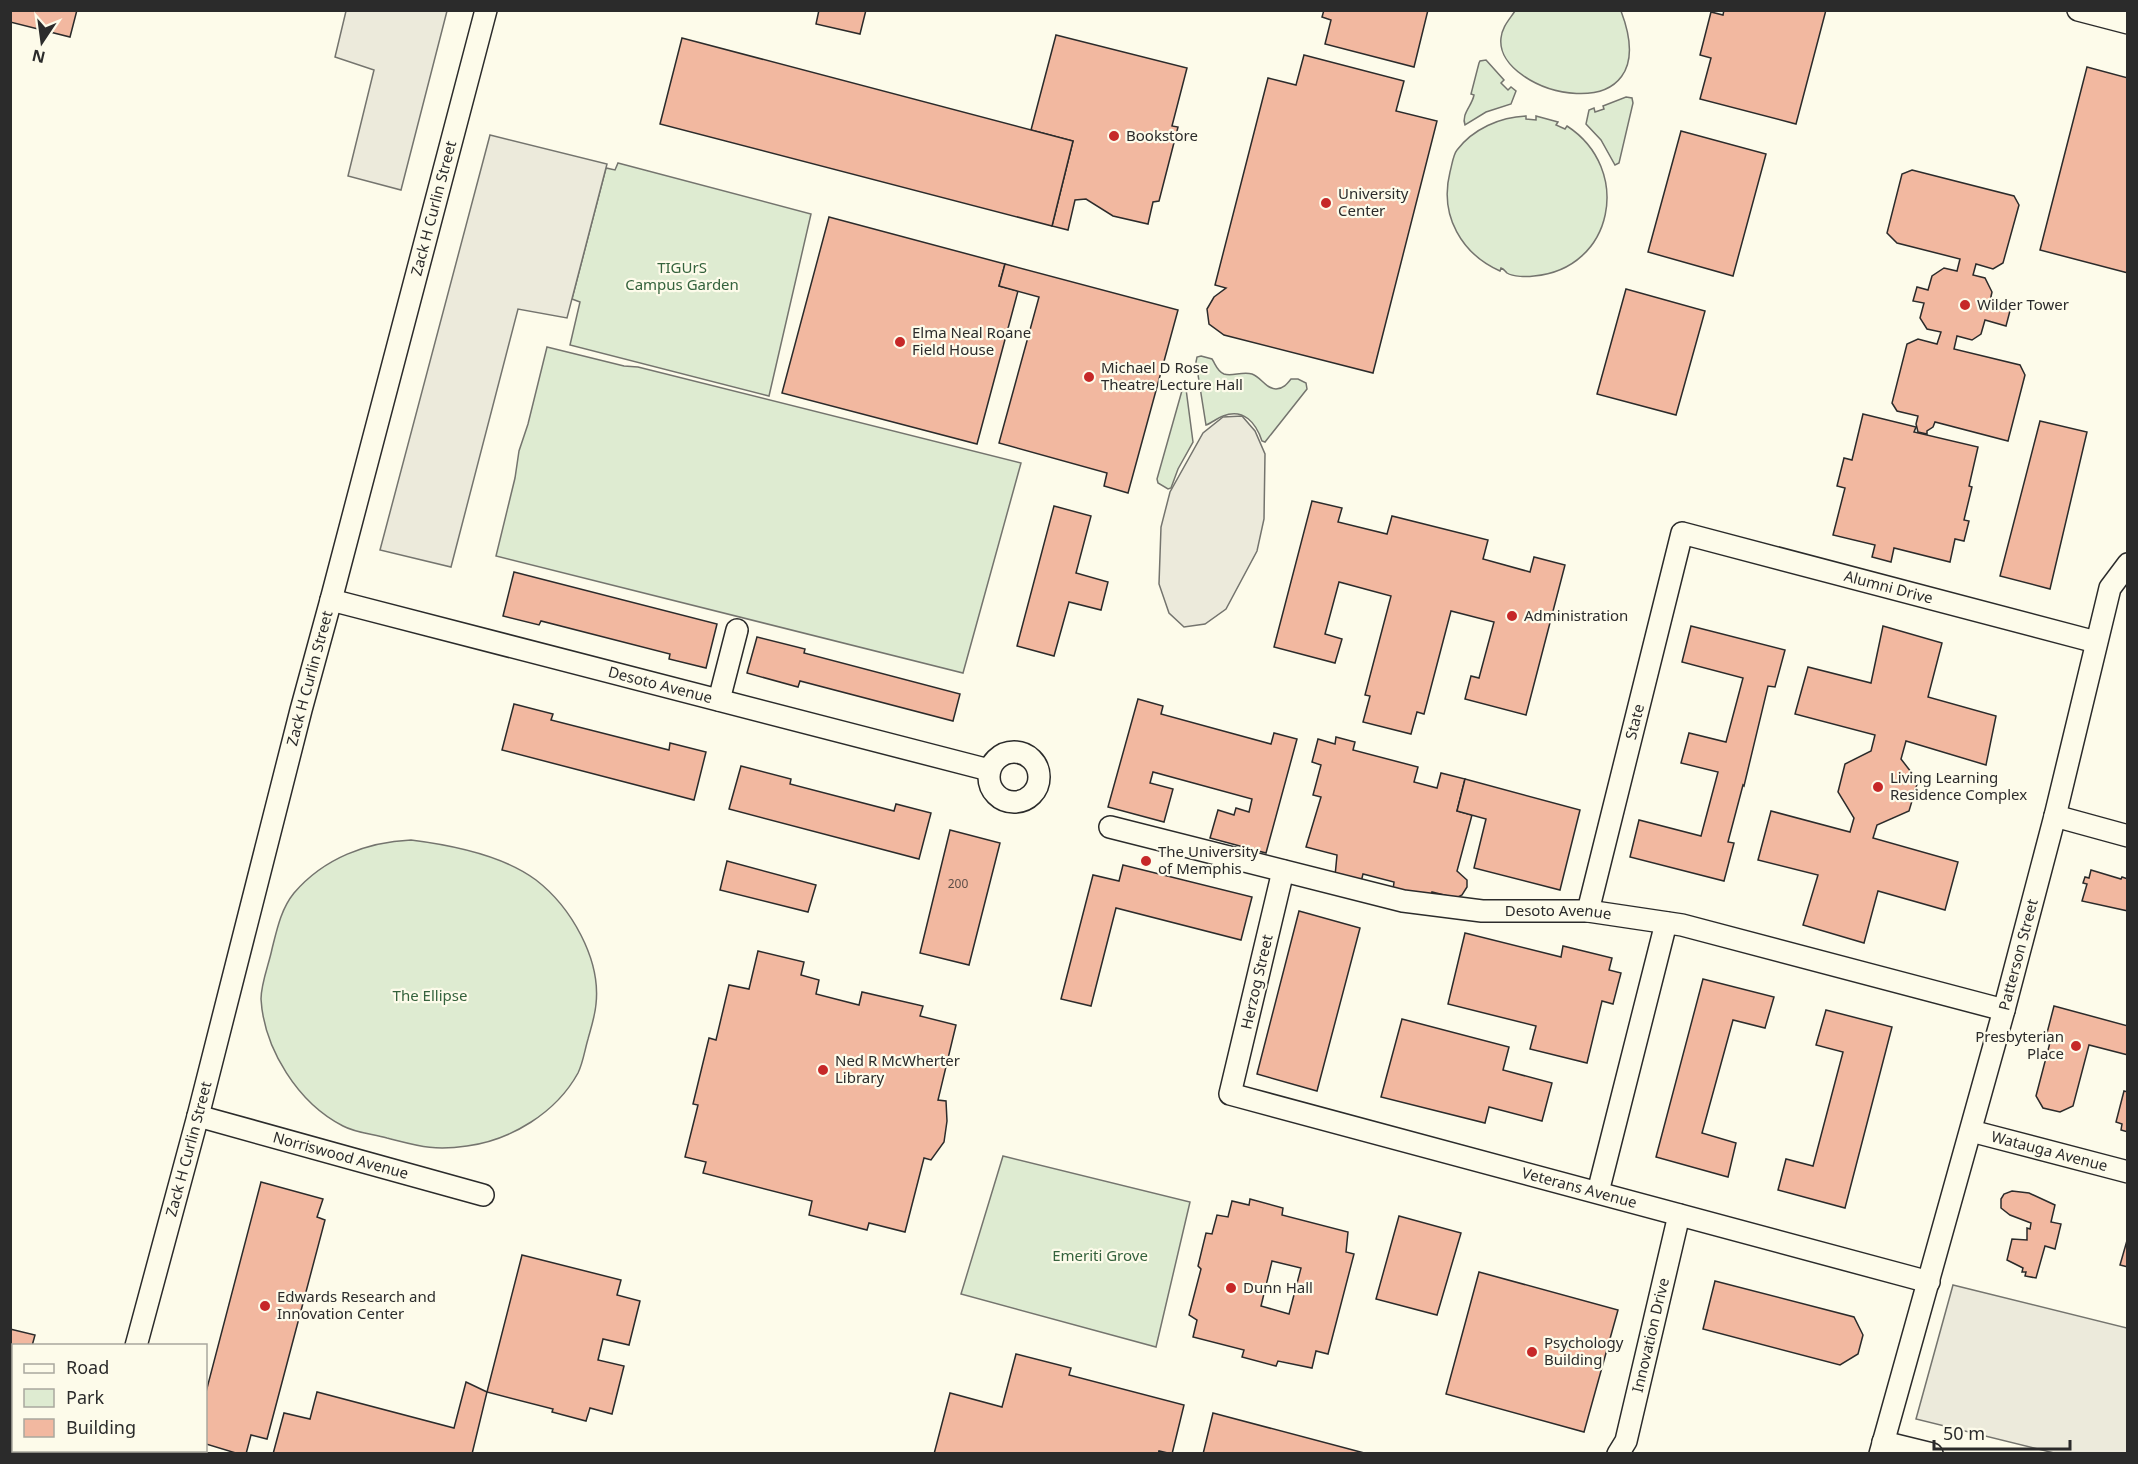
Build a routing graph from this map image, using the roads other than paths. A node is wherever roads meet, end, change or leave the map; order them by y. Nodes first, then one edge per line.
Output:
1 (486, 10) edge
2 (2078, 10) edge
3 (2127, 23) edge
4 (1682, 533) joint
5 (2127, 564) edge
6 (331, 600) junction
7 (737, 630) dead end
8 (2096, 642) junction
9 (719, 700) junction
10 (989, 770) dead end
11 (2055, 816) junction
12 (1110, 827) dead end
13 (2127, 836) edge
14 (1283, 871) junction
15 (1588, 911) junction
16 (1666, 923) junction
17 (2004, 1011) junction
18 (1230, 1094) joint
19 (198, 1116) junction
20 (1971, 1131) junction
21 (2127, 1172) edge
22 (1598, 1192) junction
23 (483, 1196) dead end
24 (1679, 1215) junction
25 (1929, 1282) junction
26 (137, 1344) edge
27 (1882, 1448) edge
28 (1618, 1454) edge
29 (1932, 1454) edge

1 - 6 street, Zack H Curlin Street
2 - 3 street
4 - 8 street, Alumni Drive
4 - 15 street, State
5 - 8 street, Patterson Street
6 - 9 street, Desoto Avenue
6 - 19 street, Zack H Curlin Street
7 - 9 street
8 - 11 street, Patterson Street
9 - 10 street, Desoto Avenue
11 - 13 street
11 - 17 street, Patterson Street
12 - 14 street, Desoto Avenue
14 - 15 street, Desoto Avenue
14 - 18 street, Herzog Street
15 - 16 street, Desoto Avenue
16 - 17 street, Desoto Avenue
16 - 22 street
17 - 20 street, Patterson Street
18 - 22 street, Veterans Avenue
19 - 23 street, Norriswood Avenue
19 - 26 street, Zack H Curlin Street
20 - 21 street, Watauga Avenue
20 - 25 street, Patterson Street
22 - 24 street, Veterans Avenue
24 - 25 street, Veterans Avenue
24 - 28 street, Innovation Drive
25 - 27 street, Patterson Street
27 - 29 street

